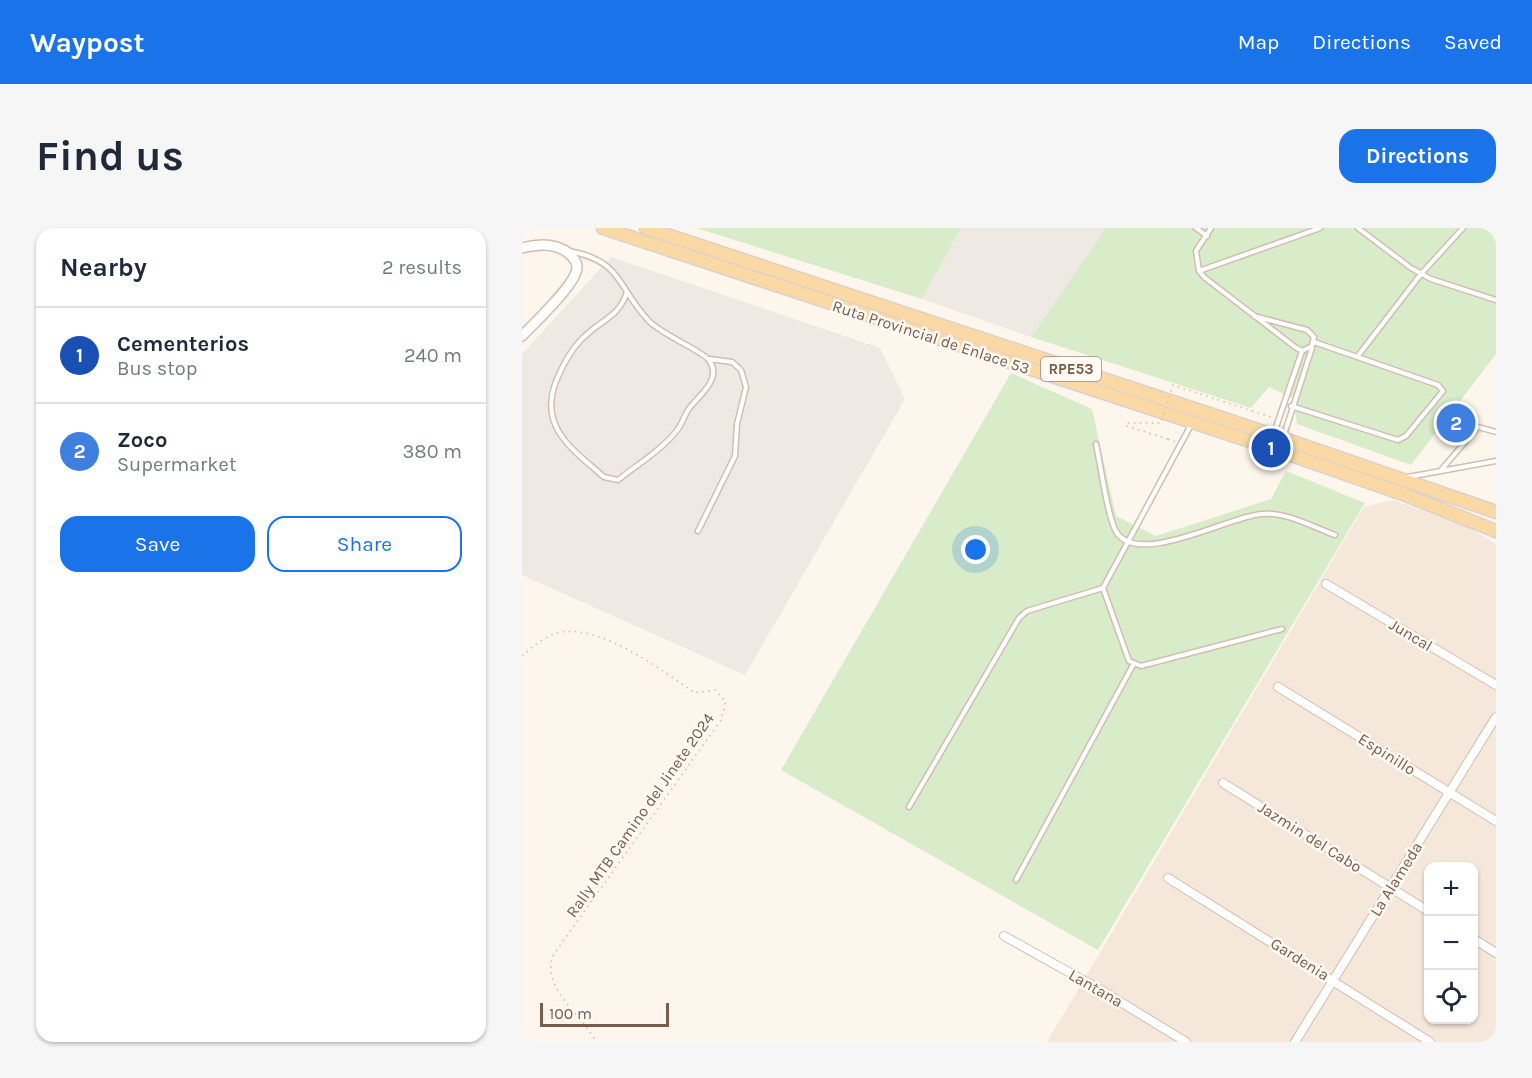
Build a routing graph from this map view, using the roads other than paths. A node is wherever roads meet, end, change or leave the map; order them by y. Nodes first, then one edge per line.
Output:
1 (603, 228) edge
2 (646, 228) edge
3 (1196, 228) edge
4 (1211, 228) edge
5 (1320, 228) edge
6 (1358, 228) edge
7 (1463, 228) edge
8 (1207, 236) junction
9 (522, 248) edge
10 (563, 250) junction
11 (1198, 271) junction
12 (1421, 274) junction
13 (627, 292) junction
14 (1496, 300) edge
15 (1254, 316) junction
16 (522, 336) edge
17 (1313, 344) junction
18 (1302, 351) junction
19 (1357, 357) junction
20 (708, 359) junction
21 (1291, 406) junction
22 (1192, 423) junction
23 (1496, 432) edge
24 (1278, 437) junction
25 (1096, 444) dead end
26 (1496, 461) edge
27 (1441, 470) junction
28 (1399, 478) junction
29 (1496, 512) edge
30 (698, 531) dead end
31 (1496, 531) edge
32 (1335, 535) dead end
33 (1128, 542) junction
34 (1326, 585) dead end
35 (1103, 588) junction
36 (1282, 629) dead end
37 (1133, 665) junction
38 (1496, 685) edge
39 (1278, 687) dead end
40 (1496, 717) edge
41 (1223, 783) dead end
42 (1449, 792) junction
43 (909, 807) dead end
44 (1496, 821) edge
45 (1168, 878) dead end
46 (1016, 880) dead end
47 (1390, 888) junction
48 (1424, 909) edge
49 (1004, 936) dead end
50 (1478, 942) edge
51 (1496, 953) edge
52 (1334, 980) junction
53 (1186, 1042) edge
54 (1295, 1042) edge
55 (1430, 1042) edge

1 - 22 main road, Ruta Provincial de Enlace 53 / RPE53
2 - 24 main road, Ruta Provincial de Enlace 53 / RPE53
3 - 8 lane
4 - 8 lane
5 - 11 lane
6 - 12 lane
7 - 12 lane
8 - 11 lane
9 - 10 street
10 - 13 lane
10 - 16 street
11 - 15 lane
12 - 14 lane
12 - 19 lane
13 - 20 lane
13 - 20 lane
15 - 17 lane
15 - 18 lane
17 - 18 lane
17 - 19 lane
17 - 21 lane
18 - 24 lane
19 - 21 lane
20 - 30 lane
21 - 24 lane
22 - 31 main road, Ruta Provincial de Enlace 53 / RPE53
22 - 33 lane
23 - 27 lane
24 - 28 main road, Ruta Provincial de Enlace 53 / RPE53
25 - 33 lane
26 - 27 lane
27 - 28 lane
28 - 29 main road, Ruta Provincial de Enlace 53 / RPE53
32 - 33 lane
33 - 35 lane
34 - 38 street, Juncal
35 - 37 lane
35 - 43 lane
36 - 37 lane
37 - 46 lane
39 - 42 street, Espinillo
40 - 42 street, La Alameda
41 - 47 street, Jazmin del Cabo
42 - 44 street, Espinillo
42 - 47 street, La Alameda
45 - 52 street, Gardenia
47 - 48 street, Jazmin del Cabo
47 - 52 street, La Alameda
49 - 53 street, Lantana
50 - 51 street
52 - 54 street, La Alameda
52 - 55 street, Gardenia

